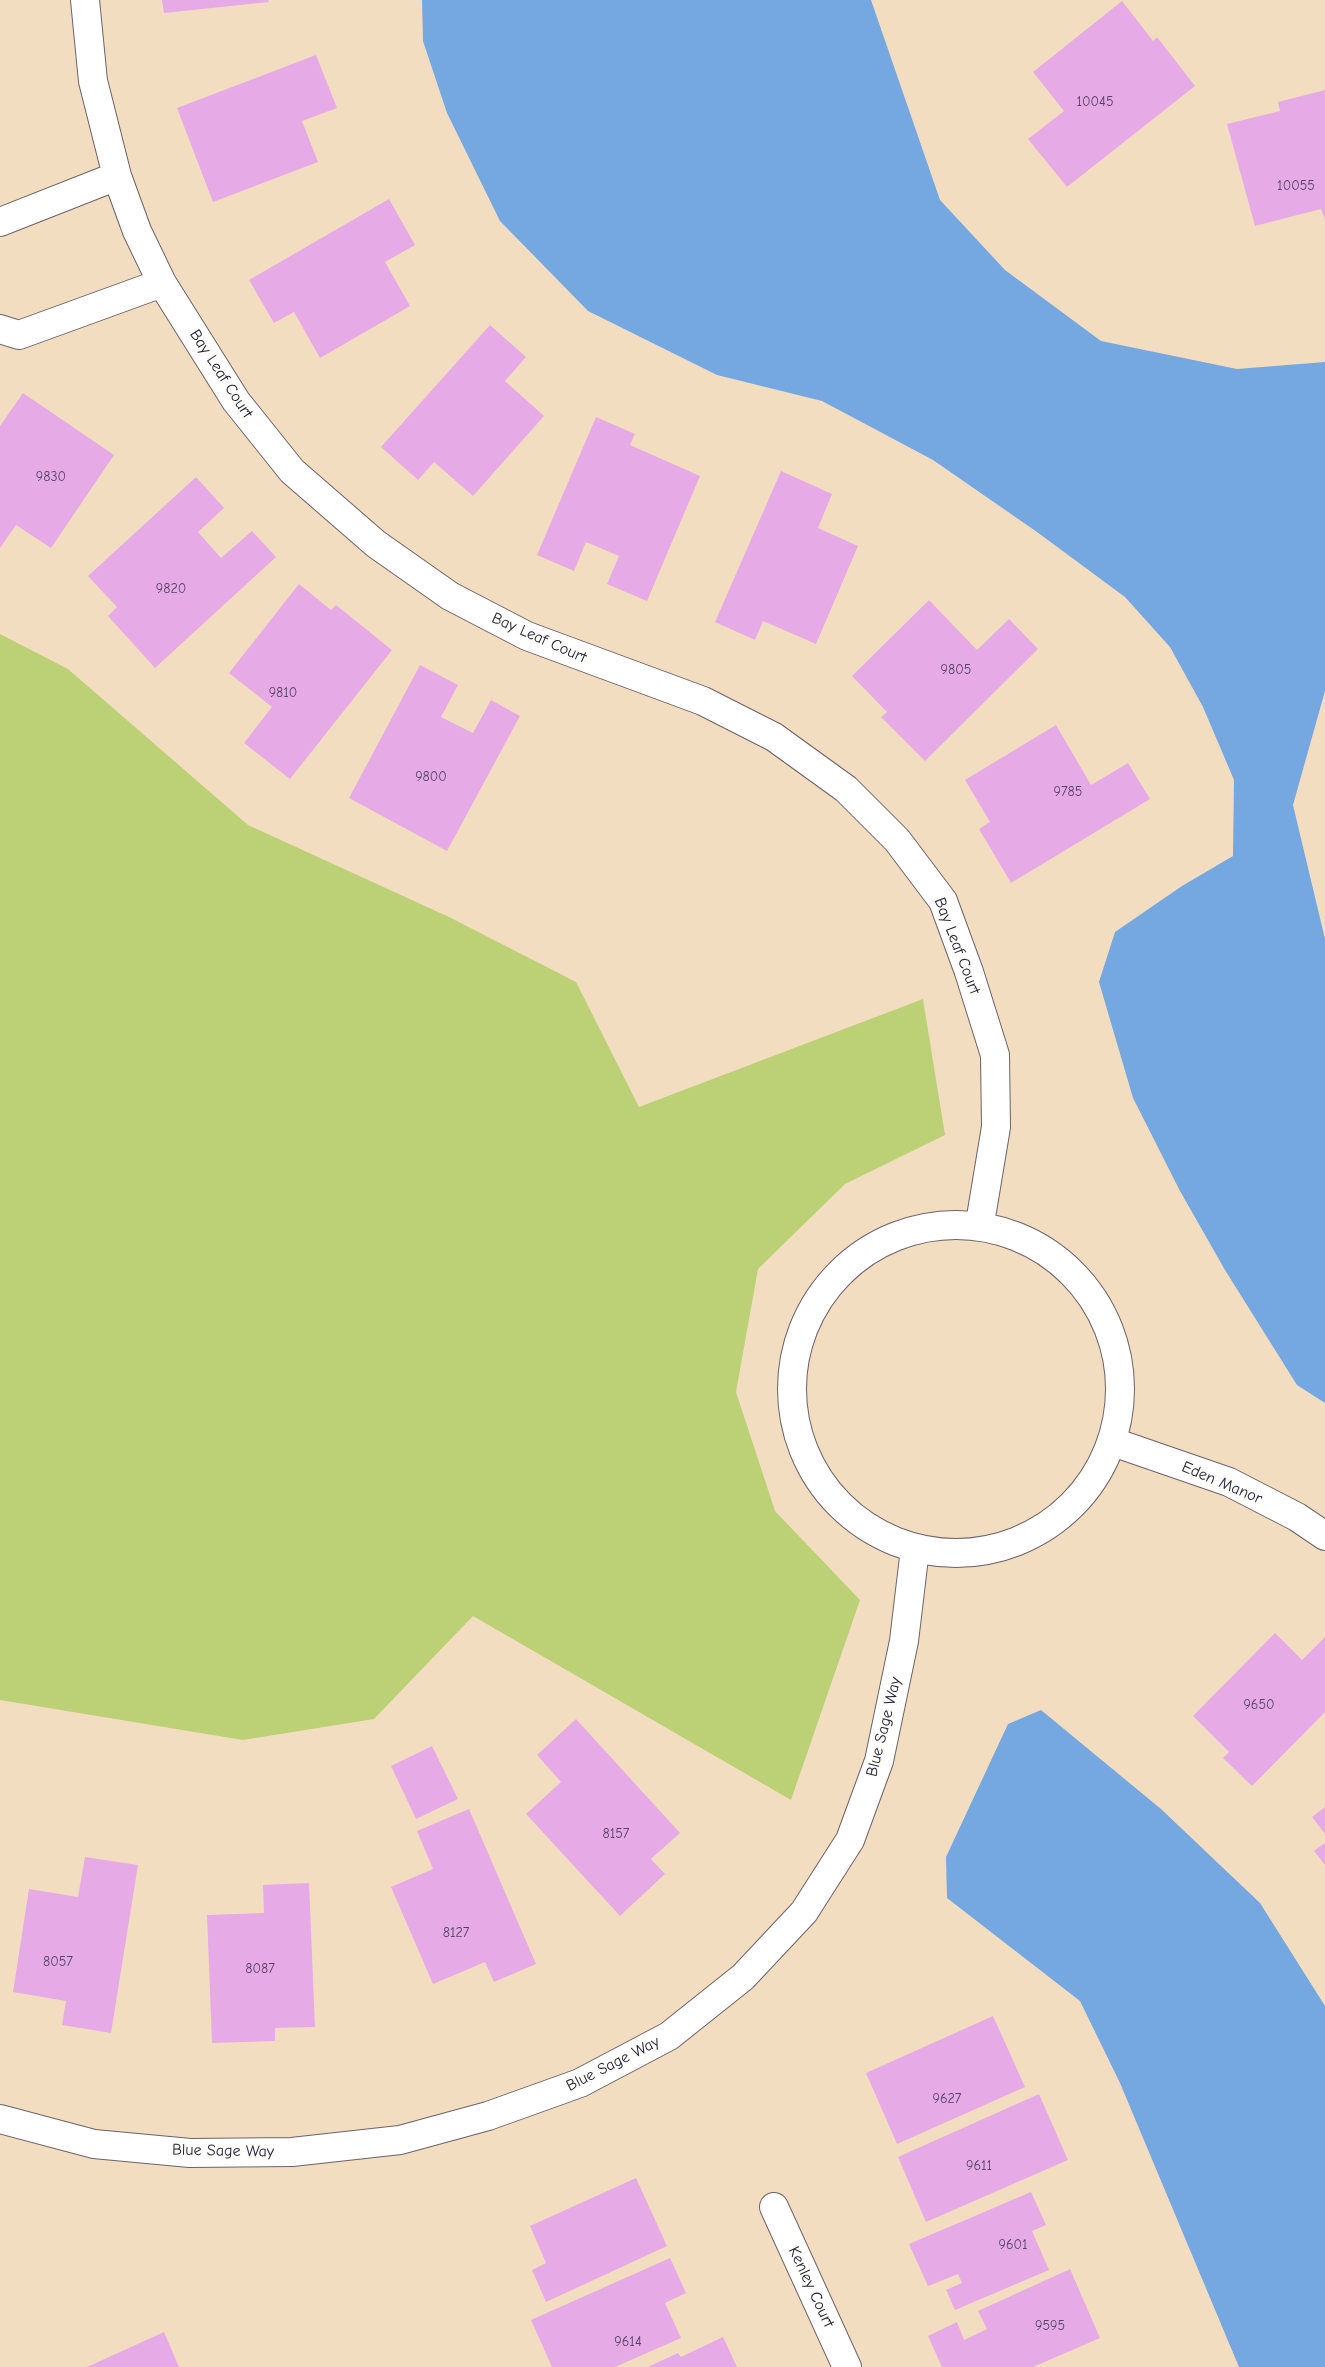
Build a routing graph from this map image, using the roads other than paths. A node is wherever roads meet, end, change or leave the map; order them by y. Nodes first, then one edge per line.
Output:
1 (85, 0) edge
2 (117, 176) junction
3 (0, 222) edge
4 (162, 283) junction
5 (0, 329) edge
6 (980, 1223) junction
7 (1114, 1442) junction
8 (1325, 1536) edge
9 (915, 1549) junction
10 (0, 2119) edge
11 (774, 2207) dead end
12 (847, 2367) edge

1 - 2 street, Bay Leaf Court
2 - 3 street
2 - 4 street, Bay Leaf Court
4 - 5 street
4 - 6 street, Bay Leaf Court
6 - 7 street
6 - 9 street
7 - 8 street, Eden Manor
7 - 9 street
9 - 10 street, Blue Sage Way
11 - 12 street, Kenley Court

